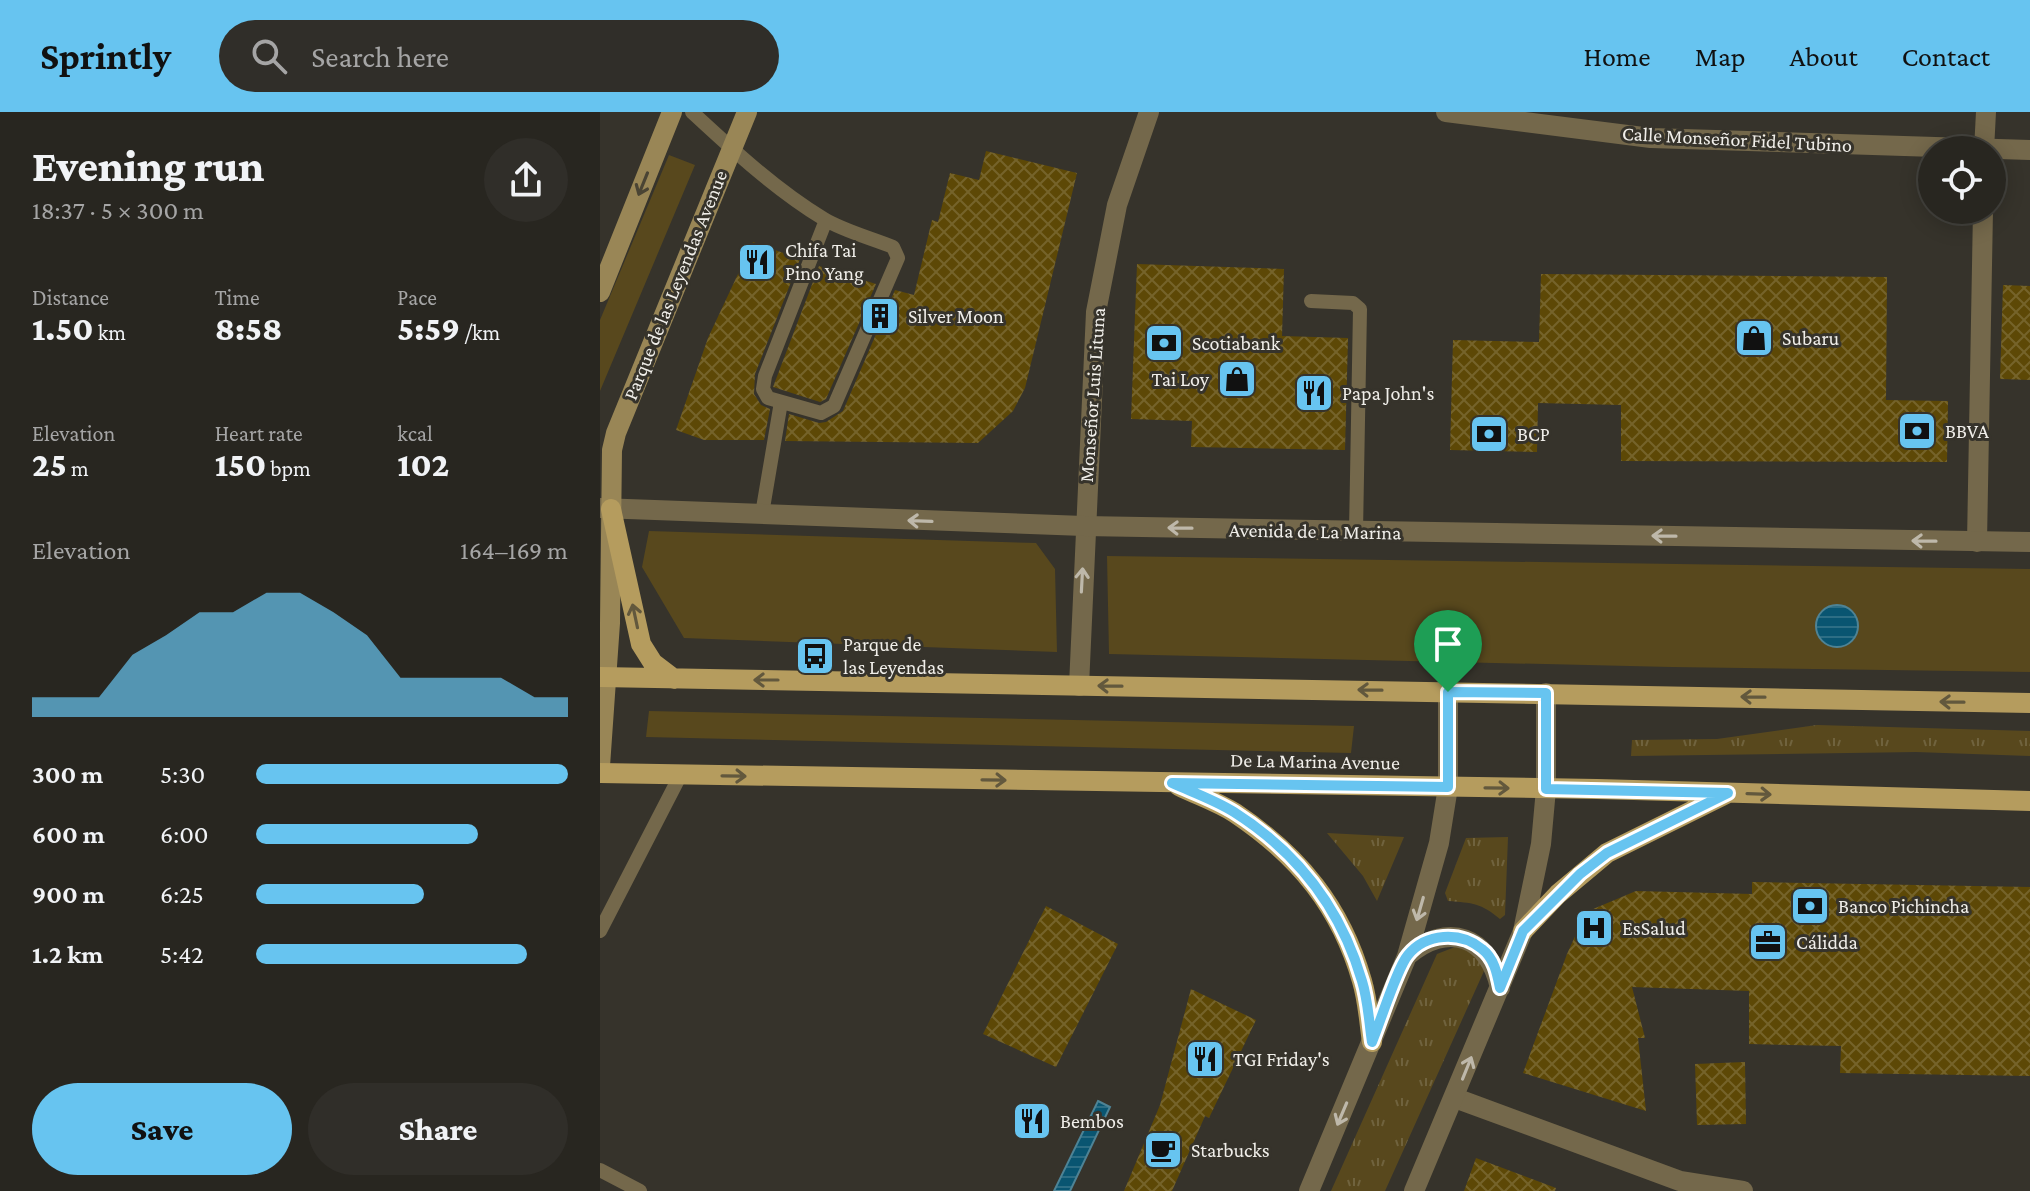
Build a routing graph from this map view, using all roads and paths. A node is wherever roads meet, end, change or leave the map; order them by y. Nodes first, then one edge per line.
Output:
1 (672, 112) edge
2 (692, 112) edge
3 (747, 112) edge
4 (1149, 112) edge
5 (1446, 112) edge
6 (1986, 112) edge
7 (1985, 136) edge
8 (731, 147) junction
9 (1918, 148) edge
10 (2006, 150) edge
11 (2030, 150) edge
12 (826, 220) junction
13 (1983, 224) edge
14 (600, 292) edge
15 (1311, 301) dead end
16 (781, 402) junction
17 (606, 508) edge
18 (762, 514) junction
19 (1084, 526) junction
20 (1356, 532) junction
21 (1977, 542) junction
22 (2030, 542) edge
23 (603, 677) edge
24 (674, 679) junction
25 (1079, 686) junction
26 (1448, 692) junction
27 (1546, 693) junction
28 (2030, 703) edge
29 (600, 766) edge
30 (600, 773) edge
31 (681, 774) junction
32 (1172, 783) junction
33 (1448, 787) junction
34 (1546, 789) junction
35 (1728, 793) junction
36 (2030, 801) edge
37 (600, 931) edge
38 (1523, 931) junction
39 (1407, 956) junction
40 (1500, 988) junction
41 (1372, 1042) junction
42 (1455, 1098) junction
43 (600, 1170) edge
44 (1678, 1186) edge
45 (640, 1191) edge
46 (1309, 1191) edge
47 (1414, 1191) edge
48 (1743, 1191) edge

1 -> 14 main road
2 - 8 lane
3 - 8 main road, Parque de las Leyendas Avenue
4 - 19 street, Monseñor Luis Lituna
5 - 9 street, Calle Monseñor Fidel Tubino
6 - 7 street
8 - 12 lane
8 - 17 main road, Parque de las Leyendas Avenue
10 - 11 street, Calle Monseñor Fidel Tubino
12 - 16 lane
12 - 16 lane
13 - 21 street
15 - 20 lane
16 - 18 lane
17 - 18 street, Avenida de La Marina
17 - 23 main road, Parque de las Leyendas Avenue
24 -> 17 main road
19 -> 18 street, Avenida de La Marina
20 -> 19 street, Avenida de La Marina
25 -> 19 street, Monseñor Luis Lituna
21 -> 20 street, Avenida de La Marina
21 - 22 street, Avenida de La Marina
23 - 24 main road
23 - 29 main road, Parque de las Leyendas Avenue
25 -> 24 main road
26 -> 25 main road
26 - 27 main road
26 - 33 street
28 -> 27 main road
27 - 34 street
30 - 31 main road, De La Marina Avenue
31 -> 32 main road, De La Marina Avenue
31 - 37 lane
32 - 33 main road, De La Marina Avenue
32 - 41 main road
33 -> 34 main road, De La Marina Avenue
33 -> 39 street
34 - 35 main road, De La Marina Avenue
34 - 38 street
35 -> 36 main road, De La Marina Avenue
35 - 38 main road
38 - 40 street
39 - 40 street
39 - 41 street
42 -> 40 street
41 -> 46 street
42 - 44 street
42 - 47 street
43 - 45 lane
44 - 48 street

